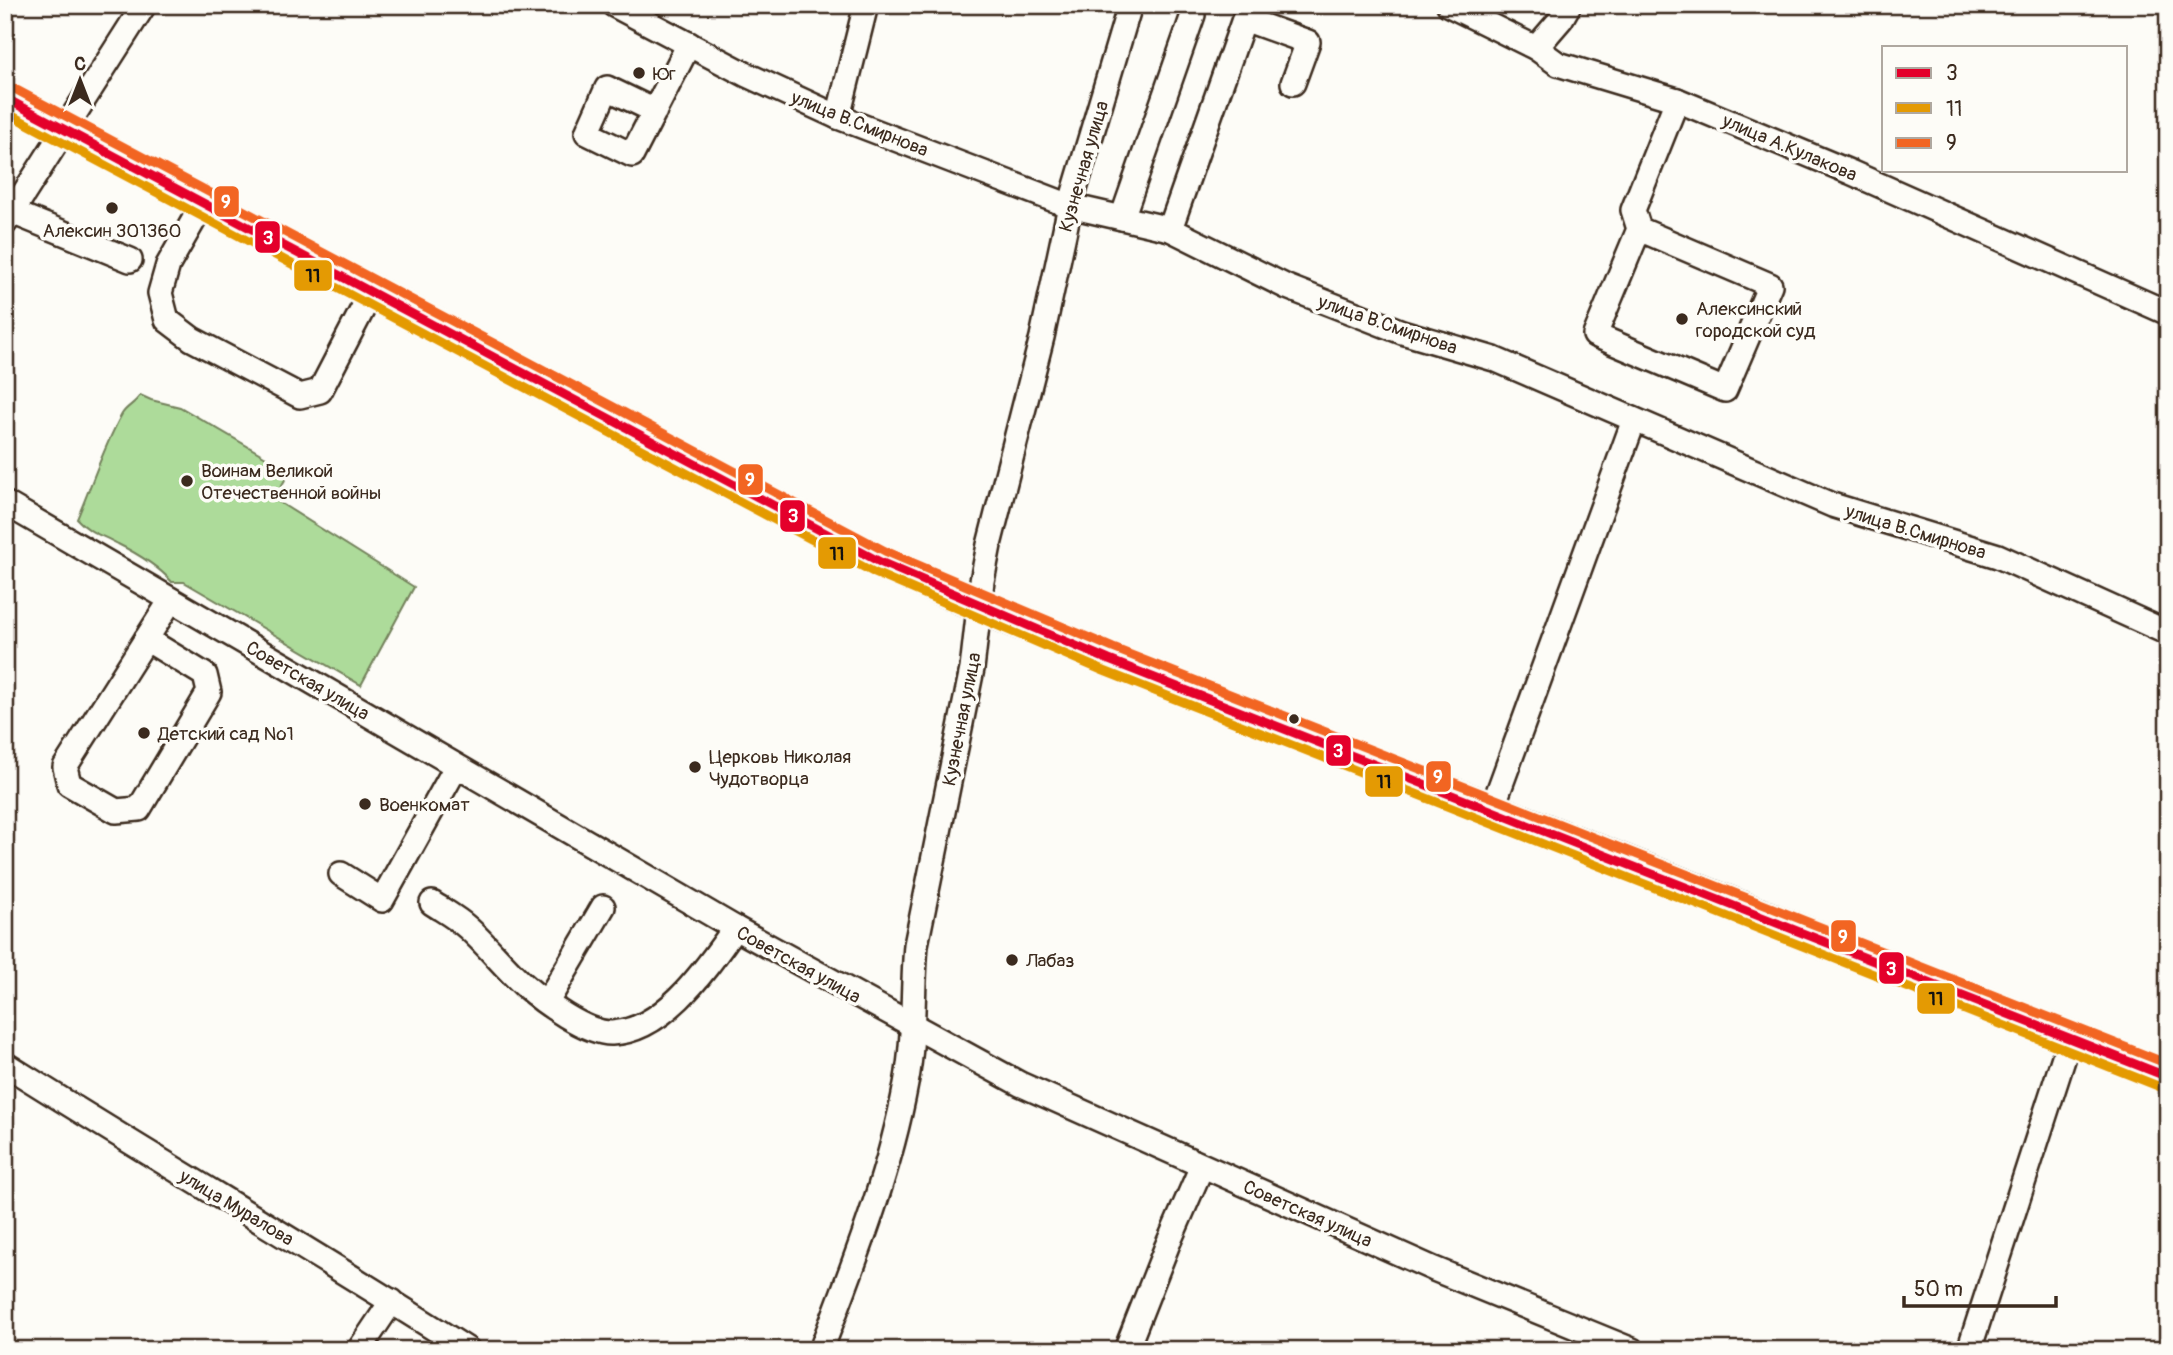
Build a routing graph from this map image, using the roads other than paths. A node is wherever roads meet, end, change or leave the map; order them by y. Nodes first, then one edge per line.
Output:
1 (144, 5) edge
2 (614, 5) edge
3 (866, 5) edge
4 (1130, 5) edge
5 (1449, 5) edge
6 (1569, 5) edge
7 (1193, 15) dead end
8 (689, 44) junction
9 (1536, 48) junction
10 (1293, 83) dead end
11 (5, 98) edge
12 (1677, 100) junction
13 (655, 111) dead end
14 (838, 117) junction
15 (64, 130) junction
16 (203, 204) junction
17 (1070, 206) junction
18 (9, 218) edge
19 (1122, 218) junction
20 (1170, 229) junction
21 (1639, 229) junction
22 (130, 260) dead end
23 (371, 293) junction
24 (2168, 313) edge
25 (1634, 420) junction
26 (5, 503) edge
27 (172, 600) junction
28 (979, 607) junction
29 (2168, 633) edge
30 (146, 639) junction
31 (456, 767) junction
32 (1492, 809) junction
33 (341, 874) dead end
34 (432, 903) dead end
35 (603, 907) dead end
36 (735, 928) junction
37 (547, 1002) junction
38 (914, 1028) junction
39 (2070, 1038) junction
40 (5, 1064) edge
41 (2168, 1077) edge
42 (1202, 1166) junction
43 (391, 1301) junction
44 (359, 1350) edge
45 (468, 1350) edge
46 (821, 1350) edge
47 (1126, 1350) edge
48 (1632, 1350) edge
49 (1969, 1350) edge

1 - 15 street
2 - 8 street, улица В.Смирнова
3 - 14 street
4 - 17 street, Кузнечная улица
5 - 9 street, улица А.Кулакова
6 - 9 street
7 - 19 street
8 - 13 street
8 - 14 street, улица В.Смирнова
9 - 12 street, улица А.Кулакова
10 - 20 street
11 - 15 main road
12 - 21 street
12 - 24 street, улица А.Кулакова
14 - 17 street, улица В.Смирнова
15 - 16 main road
15 - 18 street
16 - 23 main road
16 - 23 street
17 - 19 street, улица В.Смирнова
17 - 28 street, Кузнечная улица
18 - 22 street
19 - 20 street, улица В.Смирнова
20 - 25 street, улица В.Смирнова
21 - 21 street
23 - 28 main road
25 - 29 street, улица В.Смирнова
25 - 32 street
26 - 27 street, Советская улица
27 - 30 street
27 - 31 street, Советская улица
28 - 32 main road
28 - 38 street, Кузнечная улица
30 - 30 street
31 - 33 street
31 - 36 street, Советская улица
32 - 39 main road
34 - 37 street
35 - 37 street
36 - 37 street
36 - 38 street, Советская улица
38 - 42 street, Советская улица
38 - 46 street, Кузнечная улица
39 - 41 main road
39 - 49 street
40 - 43 street, улица Муралова
42 - 47 street
42 - 48 street, Советская улица
43 - 44 street
43 - 45 street, улица Муралова

